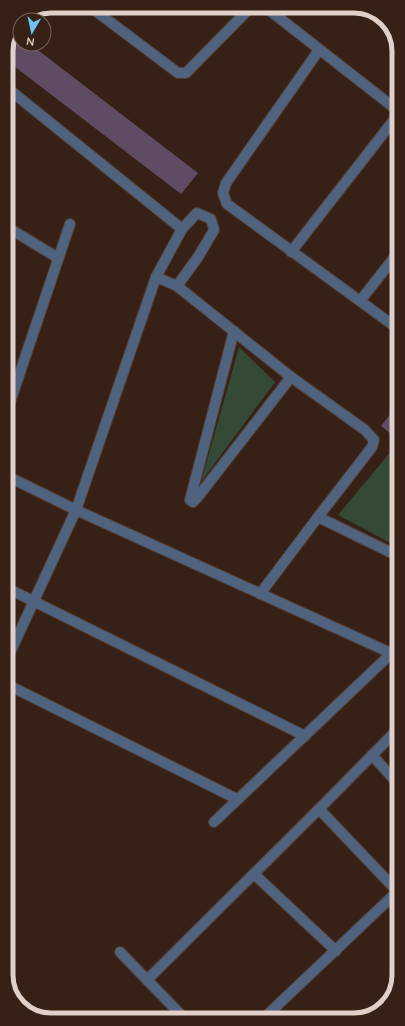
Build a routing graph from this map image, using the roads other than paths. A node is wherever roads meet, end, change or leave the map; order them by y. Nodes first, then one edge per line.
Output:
1 (99, 13) edge
2 (245, 13) edge
3 (273, 13) edge
4 (319, 50) junction
5 (13, 93) edge
6 (392, 106) edge
7 (392, 122) edge
8 (70, 224) dead end
9 (182, 229) junction
10 (13, 231) edge
11 (291, 252) junction
12 (58, 258) junction
13 (392, 260) edge
14 (156, 277) junction
15 (176, 286) junction
16 (360, 301) junction
17 (392, 324) edge
18 (234, 331) junction
19 (291, 377) junction
20 (13, 393) edge
21 (13, 479) edge
22 (76, 510) junction
23 (318, 517) junction
24 (392, 553) edge
25 (13, 591) edge
26 (260, 594) junction
27 (33, 601) junction
28 (13, 645) edge
29 (392, 648) edge
30 (392, 654) edge
31 (13, 687) edge
32 (392, 735) edge
33 (305, 736) junction
34 (372, 755) junction
35 (392, 778) edge
36 (237, 799) junction
37 (319, 809) junction
38 (214, 822) dead end
39 (254, 874) junction
40 (392, 886) edge
41 (392, 898) edge
42 (336, 951) junction
43 (120, 952) dead end
44 (147, 980) junction
45 (179, 1013) edge
46 (269, 1013) edge

1 - 2 street
3 - 4 street
4 - 6 street
4 - 11 street
5 - 9 street
7 - 11 street
8 - 12 street
9 - 14 street
9 - 15 street
10 - 12 street
11 - 16 street
12 - 20 street
13 - 16 street
14 - 15 street
14 - 22 street
15 - 18 street
16 - 17 street
18 - 19 street
18 - 19 street
19 - 23 street
21 - 22 street
22 - 26 street
22 - 27 street
23 - 24 street
23 - 26 street
25 - 27 street
26 - 29 street
27 - 28 street
27 - 33 street
30 - 33 street
31 - 36 street
32 - 34 street
33 - 36 street
34 - 35 street
34 - 37 street
36 - 38 street
37 - 39 street
37 - 40 street
39 - 42 street
39 - 44 street
41 - 42 street
42 - 46 street
43 - 44 street
44 - 45 street

